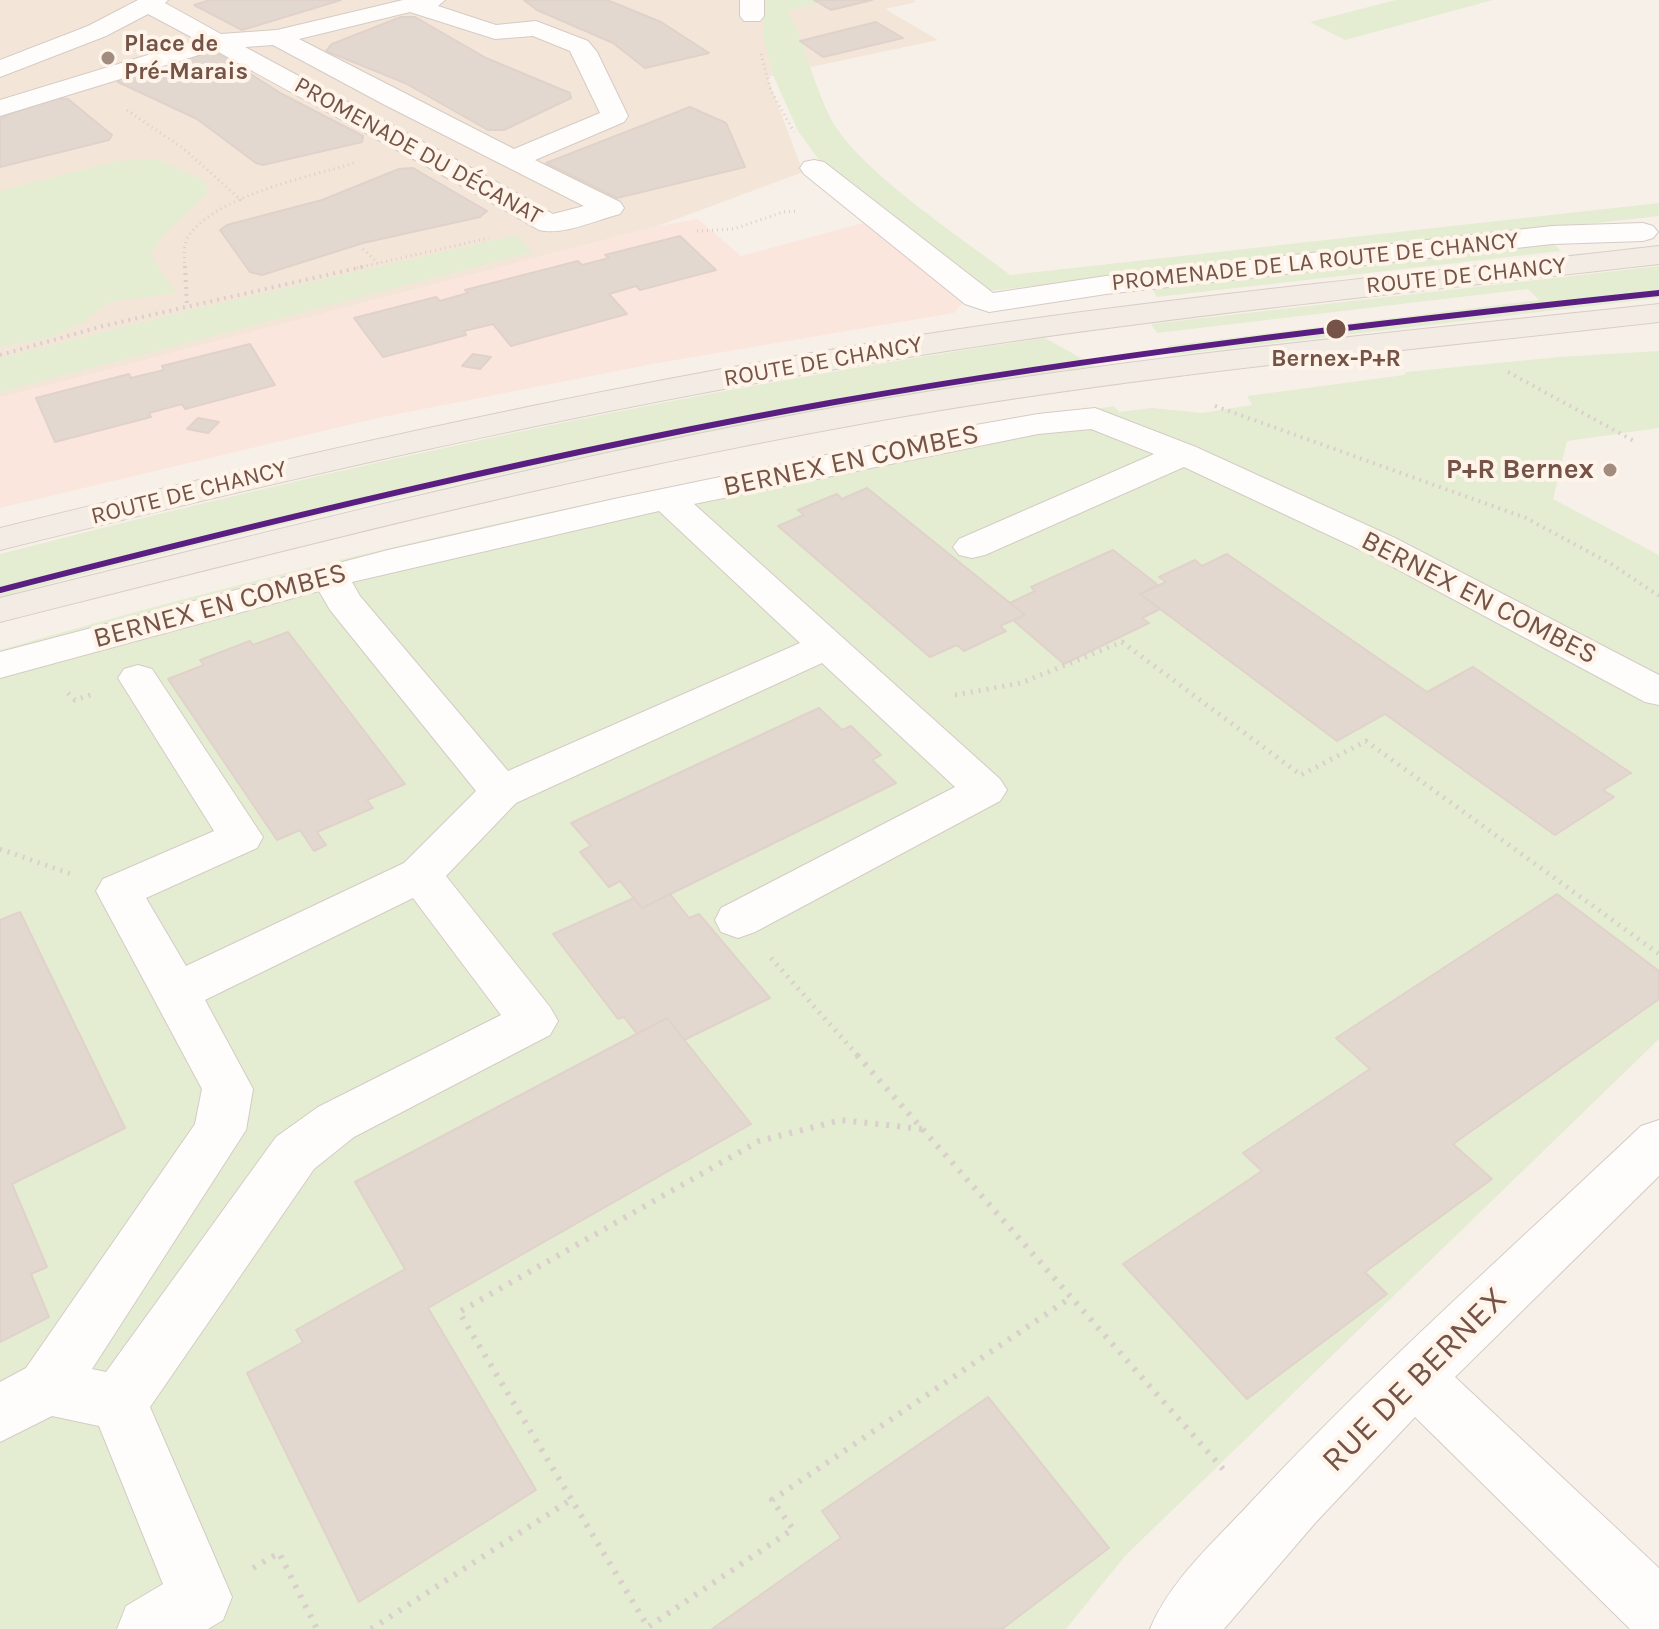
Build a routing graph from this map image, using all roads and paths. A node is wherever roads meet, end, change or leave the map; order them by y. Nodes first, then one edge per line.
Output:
1 (151, 3) edge
2 (424, 3) edge
3 (752, 8) edge
4 (277, 37) junction
5 (219, 41) junction
6 (0, 69) edge
7 (82, 83) junction
8 (0, 108) edge
9 (405, 146) junction
10 (512, 160) junction
11 (814, 168) joint
12 (242, 201) junction
13 (872, 215) junction
14 (549, 224) junction
15 (697, 231) dead end
16 (1651, 244) edge
17 (363, 249) dead end
18 (378, 263) junction
19 (187, 307) junction
20 (1659, 313) edge
21 (0, 355) edge
22 (1499, 368) dead end
23 (1203, 402) dead end
24 (1634, 441) dead end
25 (1184, 454) junction
26 (858, 459) junction
27 (885, 485) dead end
28 (667, 499) junction
29 (0, 539) edge
30 (972, 547) dead end
31 (330, 577) junction
32 (1659, 596) edge
33 (0, 610) edge
34 (827, 646) junction
35 (0, 665) edge
36 (138, 678) dead end
37 (1659, 692) edge
38 (884, 699) junction
39 (501, 792) junction
40 (0, 849) edge
41 (420, 875) junction
42 (119, 891) junction
43 (738, 920) joint
44 (1659, 954) edge
45 (176, 992) junction
46 (922, 1129) junction
47 (1659, 1142) edge
48 (1070, 1298) junction
49 (1415, 1378) junction
50 (24, 1400) edge
51 (119, 1403) junction
52 (1223, 1469) dead end
53 (572, 1499) junction
54 (200, 1597) junction
55 (1659, 1612) edge
56 (647, 1628) edge
57 (149, 1629) edge
58 (317, 1629) edge
59 (371, 1629) edge
60 (1182, 1629) edge

1 - 5 street, PROMENADE DU DÉCANAT
1 - 6 street
2 - 4 street, PROMENADE DU DÉCANAT
2 - 10 street, PROMENADE DU DÉCANAT
3 - 11 path
4 - 5 street, PROMENADE DU DÉCANAT
4 - 10 street, PROMENADE DU DÉCANAT
5 - 7 street
5 - 9 street, PROMENADE DU DÉCANAT
7 - 8 street
7 - 12 path
9 - 12 path
9 - 14 street, PROMENADE DU DÉCANAT
10 - 14 street, PROMENADE DU DÉCANAT
11 - 13 street
12 - 19 path
13 - 15 path
13 - 16 street, PROMENADE DE LA ROUTE DE CHANCY
14 - 18 path
16 - 29 main road, ROUTE DE CHANCY
17 - 18 path
18 - 19 path
19 - 21 path
20 - 33 main road, ROUTE DE CHANCY
22 - 24 path
23 - 32 path
25 - 26 street, BERNEX EN COMBES
25 - 30 street
25 - 37 street, BERNEX EN COMBES
26 - 27 street
26 - 28 street, BERNEX EN COMBES
28 - 31 street, BERNEX EN COMBES
28 - 34 street
31 - 35 street, BERNEX EN COMBES
31 - 39 street
34 - 38 street
34 - 39 street
36 - 42 street
38 - 43 street
38 - 44 path
39 - 41 street
40 - 42 path
41 - 45 street
41 - 51 street
42 - 45 street
43 - 46 path
45 - 50 street
46 - 48 path
46 - 53 path
47 - 49 street, RUE DE BERNEX
48 - 52 path
48 - 56 path
49 - 55 street
49 - 60 street, RUE DE BERNEX
50 - 51 street
51 - 54 street
53 - 56 path
53 - 59 path
54 - 57 street
54 - 58 path

